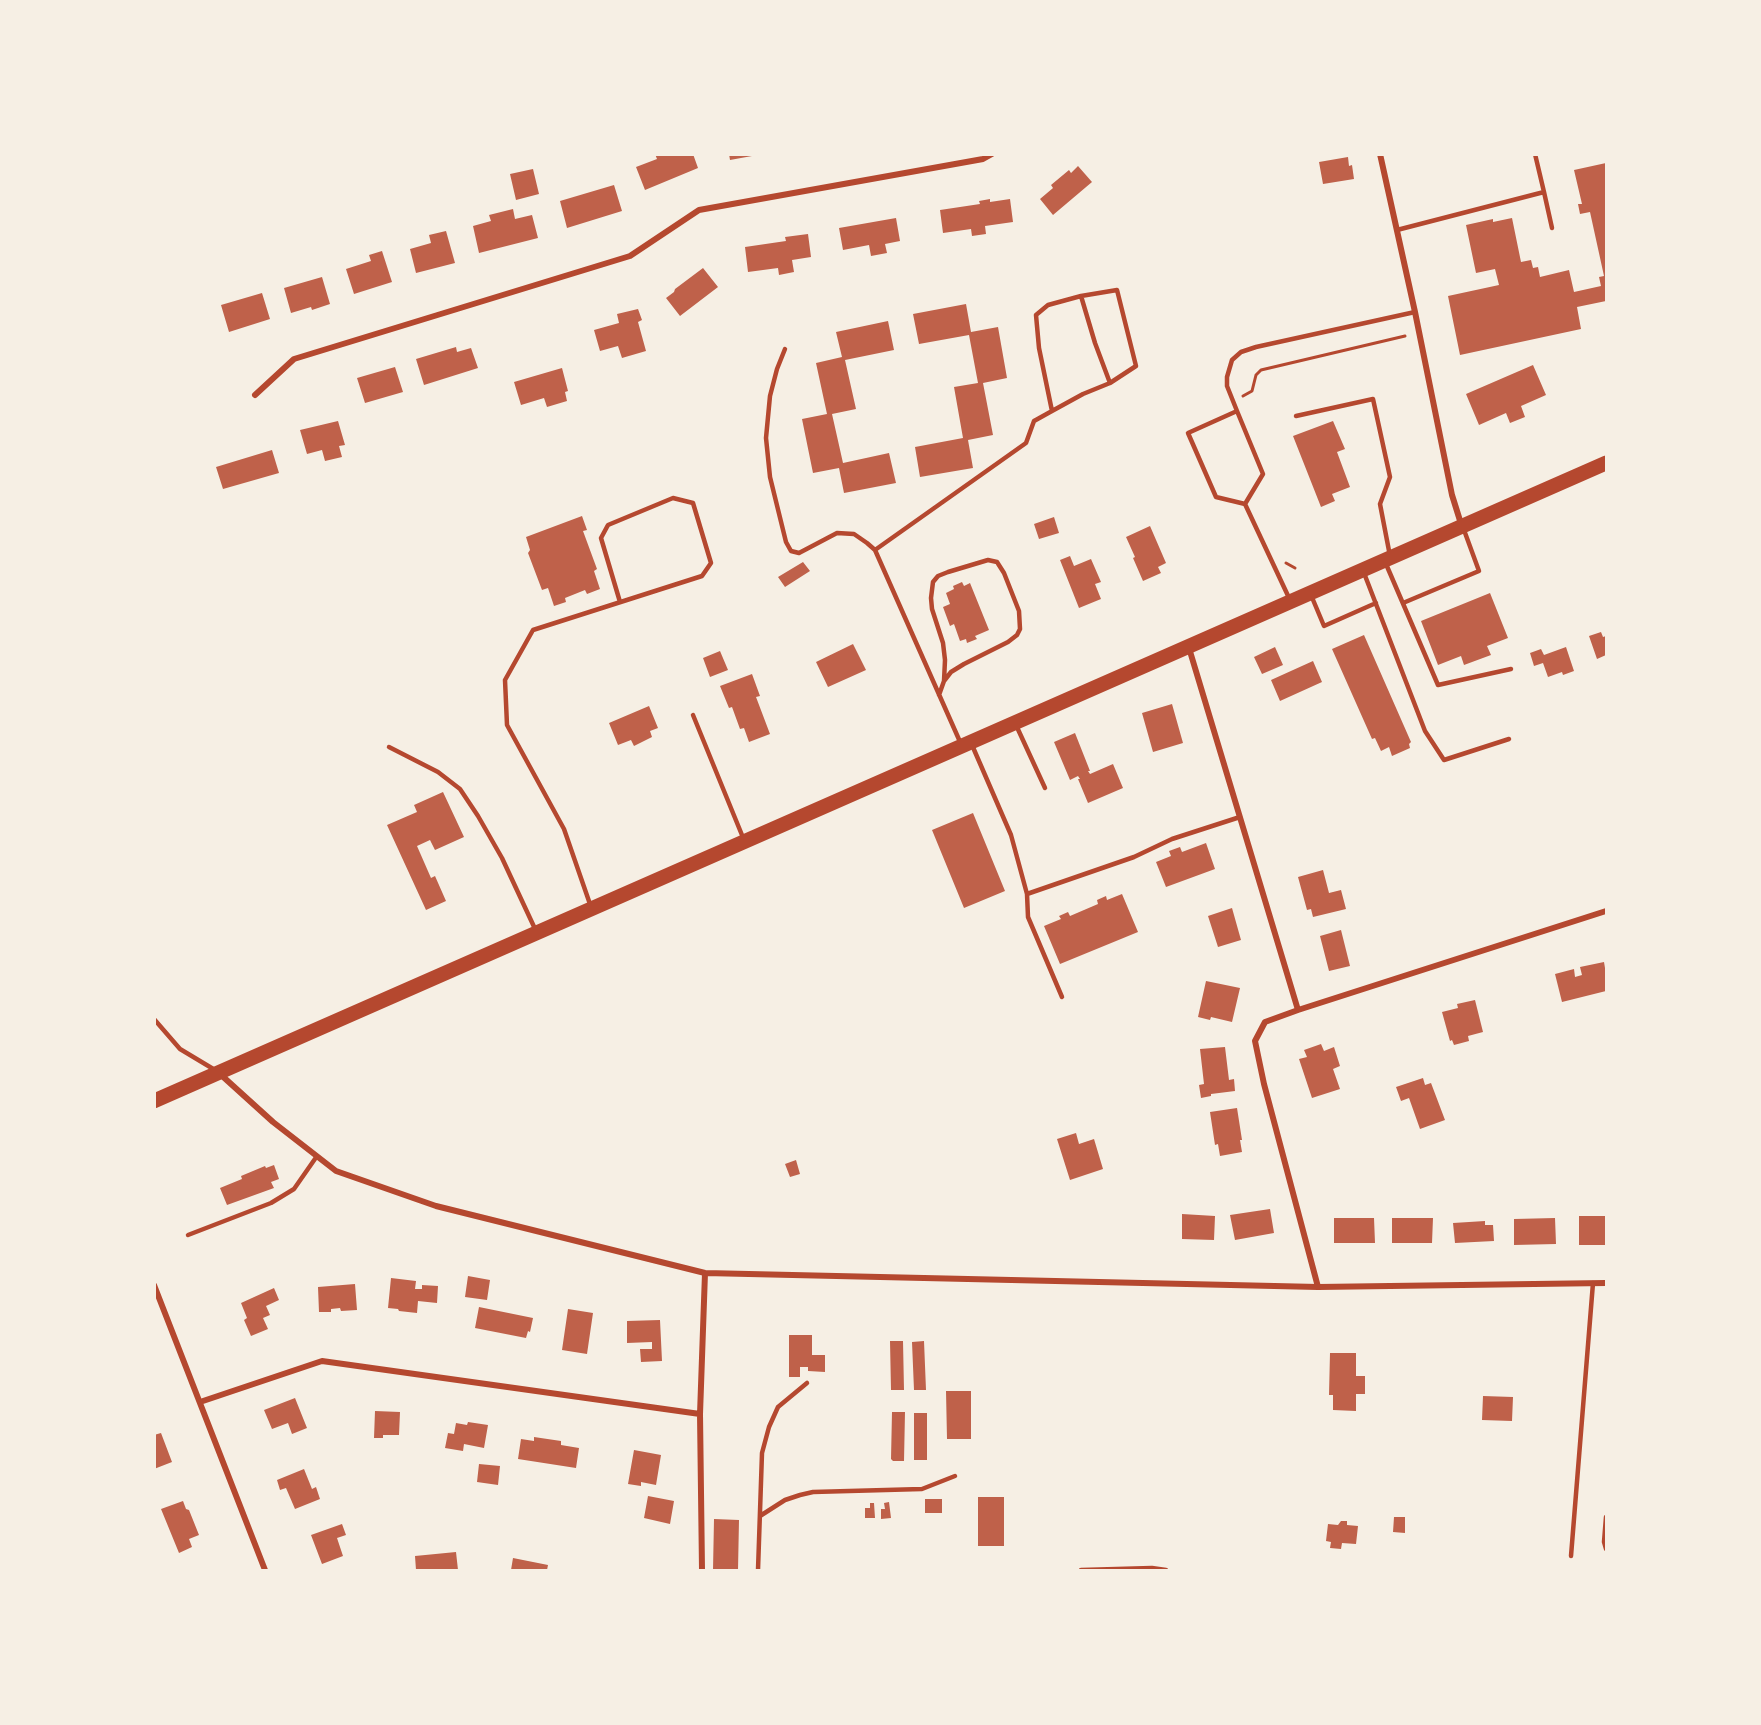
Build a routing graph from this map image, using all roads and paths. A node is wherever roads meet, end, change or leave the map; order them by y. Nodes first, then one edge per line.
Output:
1 (992, 154) edge
2 (1380, 154) edge
3 (1535, 154) edge
4 (1544, 192) junction
5 (1552, 228) dead end
6 (1397, 230) junction
7 (1081, 296) junction
8 (1415, 312) junction
9 (1405, 336) dead end
10 (785, 349) dead end
11 (1110, 383) junction
12 (255, 395) dead end
13 (1233, 400) junction
14 (1052, 411) junction
15 (1237, 411) junction
16 (1296, 416) dead end
17 (1606, 463) edge
18 (1245, 504) junction
19 (1463, 527) junction
20 (874, 550) junction
21 (1388, 560) junction
22 (1284, 562) dead end
23 (1295, 568) dead end
24 (1363, 571) junction
25 (1311, 594) junction
26 (620, 602) junction
27 (1292, 602) junction
28 (1376, 603) junction
29 (1403, 603) junction
30 (1188, 647) junction
31 (1511, 669) dead end
32 (944, 681) junction
33 (939, 696) junction
34 (693, 715) dead end
35 (1015, 723) junction
36 (1509, 739) dead end
37 (966, 745) junction
38 (389, 747) dead end
39 (1045, 788) dead end
40 (1240, 817) junction
41 (745, 842) junction
42 (1027, 894) junction
43 (592, 909) junction
44 (1606, 910) edge
45 (537, 933) junction
46 (1062, 997) dead end
47 (1298, 1011) junction
48 (154, 1019) edge
49 (220, 1073) junction
50 (154, 1101) edge
51 (317, 1156) junction
52 (188, 1234) dead end
53 (705, 1273) junction
54 (1593, 1283) junction
55 (1606, 1283) edge
56 (154, 1284) edge
57 (1318, 1287) junction
58 (807, 1383) dead end
59 (200, 1402) junction
60 (700, 1414) junction
61 (955, 1476) dead end
62 (760, 1516) junction
63 (1606, 1516) edge
64 (1606, 1549) edge
65 (1571, 1556) dead end
66 (265, 1570) edge
67 (702, 1570) edge
68 (758, 1570) edge
69 (1081, 1570) edge
70 (1166, 1570) edge

1 - 12 street
2 - 6 street
3 - 4 lane
4 - 5 lane
4 - 6 lane
6 - 8 street
7 - 11 lane
7 - 11 lane
7 - 14 lane
8 - 13 lane
8 - 19 street
9 - 13 path
10 - 20 lane
11 - 14 lane
13 - 15 lane
14 - 20 lane
15 - 18 lane
15 - 18 lane
16 - 21 lane
17 - 19 highway
18 - 27 lane
19 - 21 highway
19 - 29 lane
20 - 33 lane
21 - 24 highway
21 - 29 lane
22 - 23 path
24 - 25 highway
24 - 28 lane
25 - 27 highway
25 - 28 lane
26 - 26 lane
26 - 43 lane
27 - 30 highway
28 - 36 lane
29 - 31 lane
30 - 35 highway
30 - 40 street
32 - 32 lane
32 - 33 lane
33 - 37 lane
34 - 41 lane
35 - 37 highway
35 - 39 lane
37 - 41 highway
37 - 42 lane
38 - 45 lane
40 - 42 lane
40 - 47 street
41 - 43 highway
42 - 46 lane
43 - 45 highway
44 - 47 street
45 - 49 highway
47 - 57 street
48 - 49 lane
49 - 50 highway
49 - 51 street
51 - 52 lane
51 - 53 street
53 - 57 street
53 - 60 street
54 - 55 street
54 - 57 street
54 - 65 lane
56 - 59 street
58 - 62 lane
59 - 60 street
59 - 66 street
60 - 67 street
61 - 62 lane
62 - 68 lane
63 - 64 lane
69 - 70 lane

